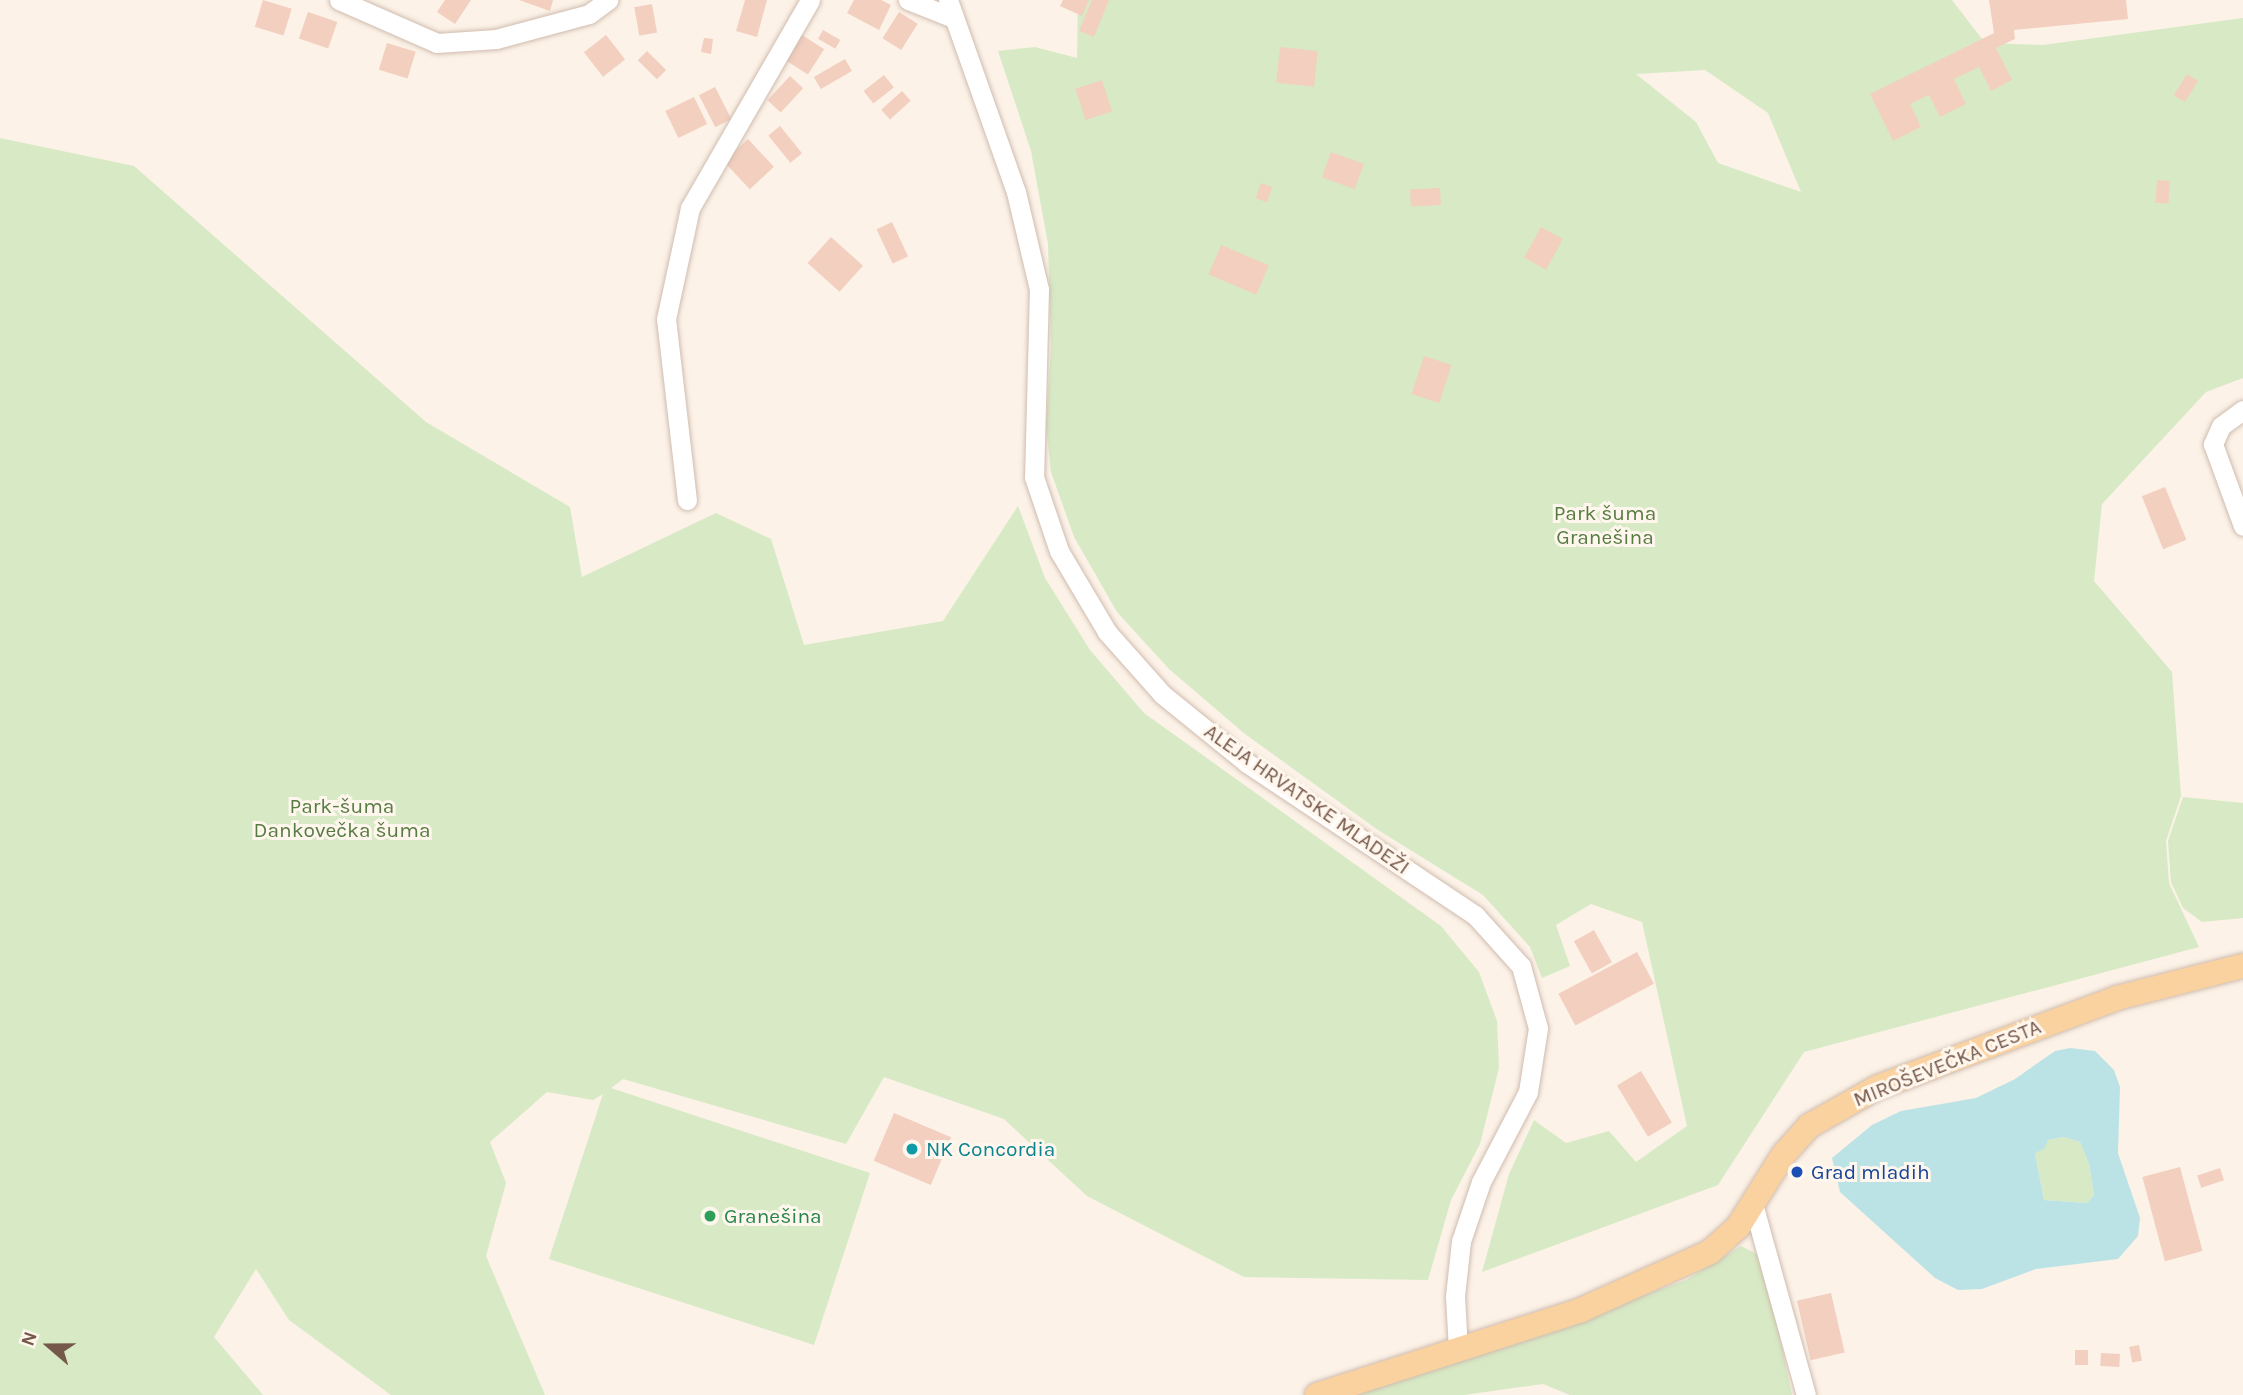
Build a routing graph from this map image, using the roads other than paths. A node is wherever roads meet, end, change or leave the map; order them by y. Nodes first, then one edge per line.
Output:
1 (339, 0) edge
2 (608, 0) edge
3 (810, 0) edge
4 (908, 0) edge
5 (949, 9) edge
6 (2243, 410) edge
7 (687, 500) dead end
8 (2243, 526) edge
9 (2243, 966) edge
10 (1753, 1204) junction
11 (1458, 1350) junction
12 (1317, 1395) edge
13 (1806, 1395) edge

1 - 2 street
3 - 7 street
4 - 5 street
5 - 11 street, ALEJA HRVATSKE MLADEŽI
6 - 8 street
9 - 10 main road, MIROŠEVEČKA CESTA
10 - 11 main road, MIROŠEVEČKA CESTA
10 - 13 street
11 - 12 main road, MIROŠEVEČKA CESTA

